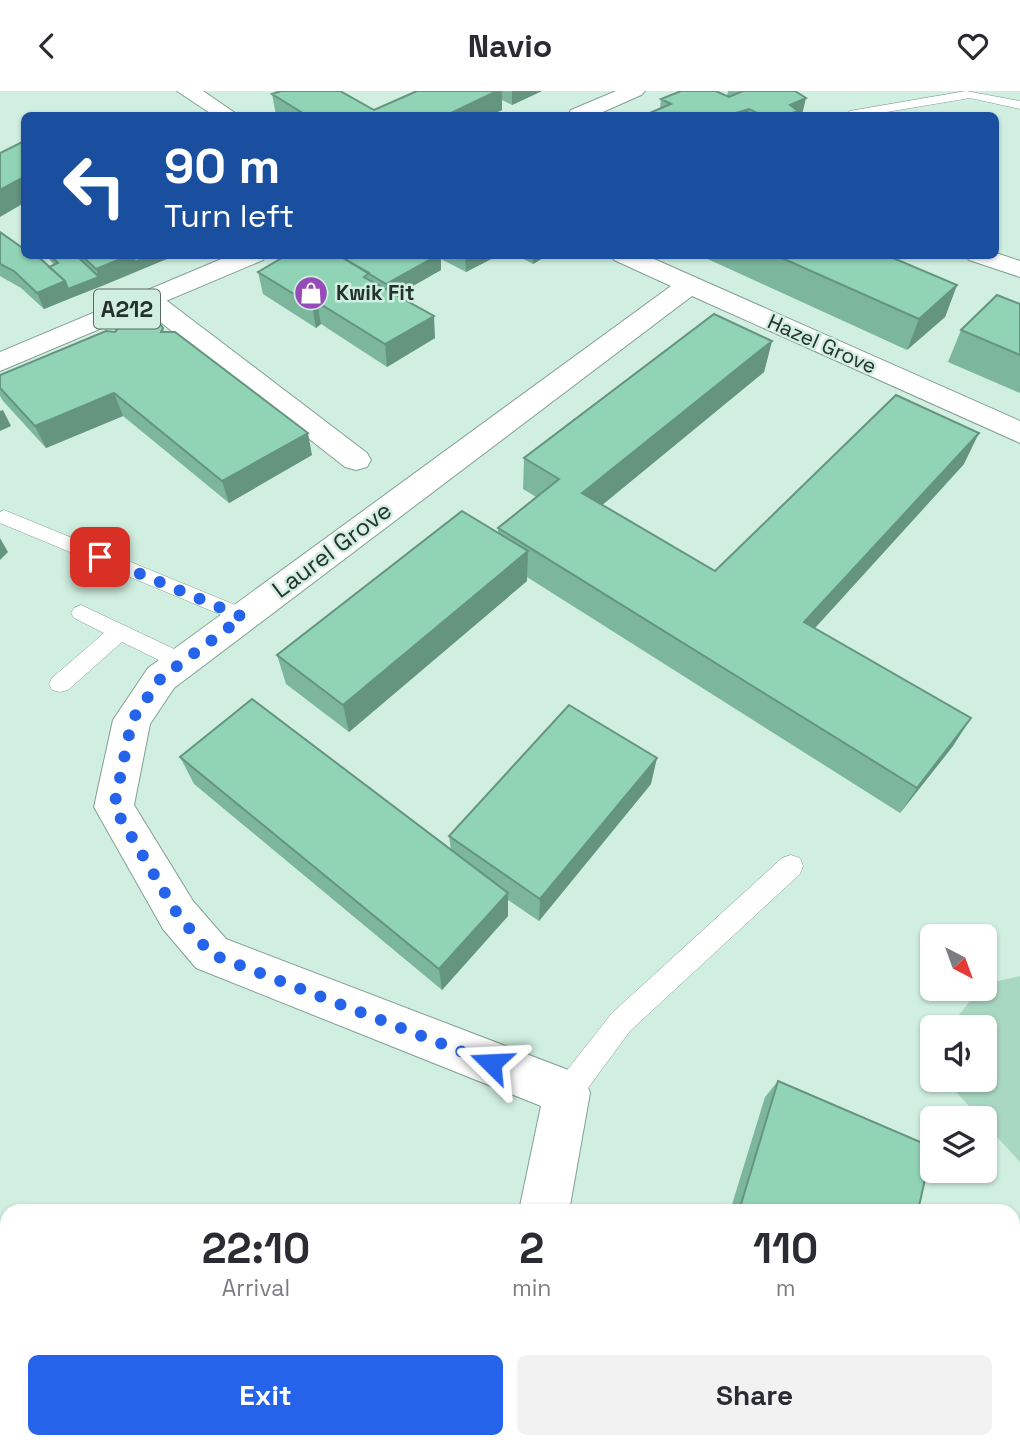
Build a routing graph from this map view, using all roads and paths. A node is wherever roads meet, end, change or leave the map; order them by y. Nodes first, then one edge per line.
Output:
1 (188, 91) edge
2 (634, 91) edge
3 (1020, 105) edge
4 (222, 112) edge
5 (586, 112) edge
6 (867, 112) edge
7 (245, 259) edge
8 (632, 259) edge
9 (990, 259) edge
10 (1020, 269) edge
11 (690, 285) junction
12 (149, 300) junction
13 (2, 359) edge
14 (1020, 433) edge
15 (356, 460) dead end
16 (4, 517) dead end
17 (81, 613) dead end
18 (243, 617) junction
19 (120, 632) junction
20 (182, 662) junction
21 (60, 684) dead end
22 (791, 866) dead end
23 (567, 1093) junction
24 (545, 1204) edge

1 - 4 street
2 - 5 street
3 - 6 lane
7 - 12 street, A212
8 - 11 street, Hazel Grove
9 - 10 street
11 - 14 street, Hazel Grove
11 - 18 street, Laurel Grove
12 - 13 street, A212
12 - 15 street
16 - 18 lane
17 - 19 lane
18 - 20 street, Laurel Grove
19 - 20 lane
19 - 21 lane
20 - 23 street, Laurel Grove
22 - 23 lane
23 - 24 street

